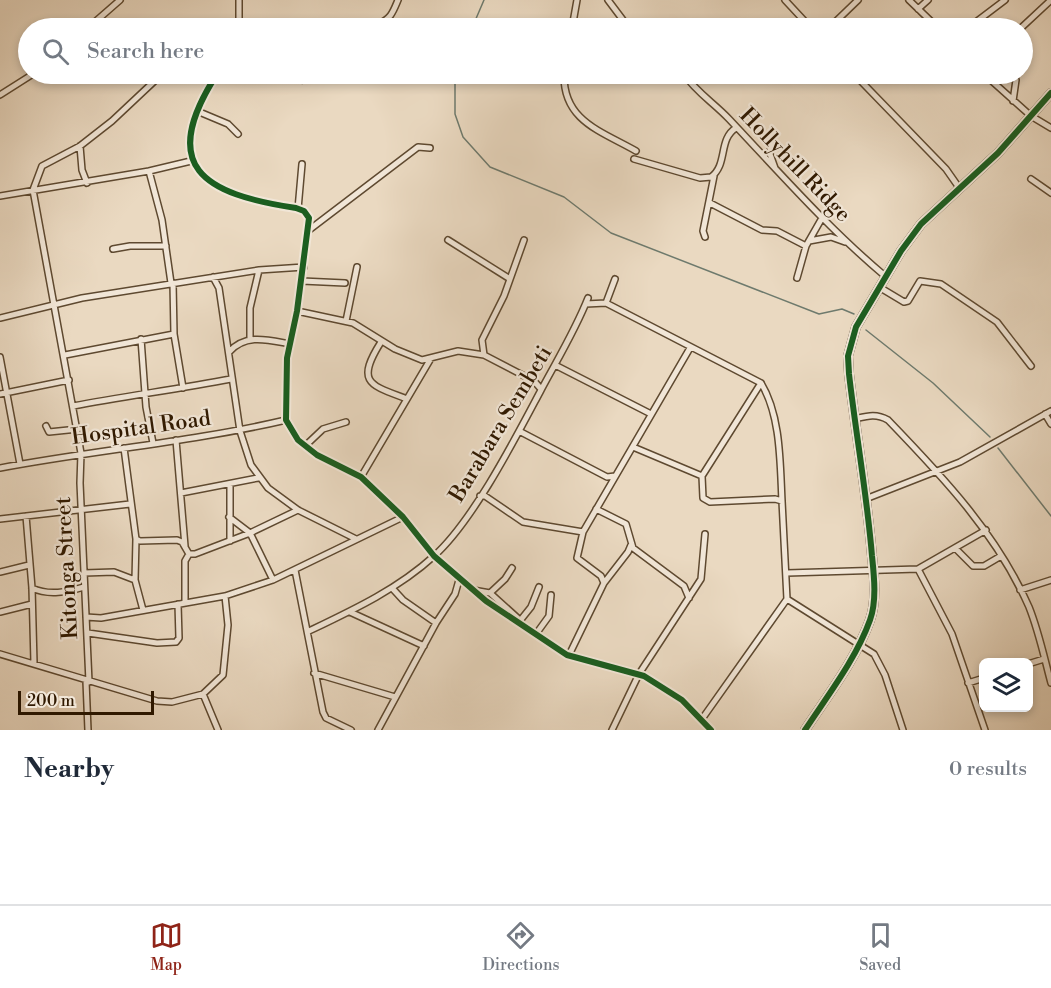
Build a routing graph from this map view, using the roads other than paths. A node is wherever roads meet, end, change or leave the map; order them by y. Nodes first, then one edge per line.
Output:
1 (120, 0) edge
2 (239, 0) edge
3 (398, 0) edge
4 (577, 0) edge
5 (608, 0) edge
6 (785, 0) edge
7 (858, 0) edge
8 (909, 0) edge
9 (927, 0) edge
10 (1005, 0) edge
11 (1051, 0) edge
12 (918, 9) junction
13 (99, 18) edge
14 (239, 18) edge
15 (390, 18) edge
16 (574, 18) edge
17 (622, 18) edge
18 (802, 18) edge
19 (839, 18) edge
20 (927, 18) edge
21 (982, 18) edge
22 (1032, 18) edge
23 (18, 84) edge
24 (150, 84) edge
25 (210, 84) edge
26 (564, 84) edge
27 (691, 84) edge
28 (864, 84) edge
29 (995, 84) edge
30 (1015, 84) edge
31 (1051, 93) edge
32 (0, 95) edge
33 (1013, 101) junction
34 (198, 111) junction
35 (1031, 116) junction
36 (736, 128) junction
37 (1051, 128) edge
38 (238, 134) dead end
39 (771, 141) dead end
40 (80, 146) junction
41 (430, 148) dead end
42 (636, 151) dead end
43 (634, 159) dead end
44 (191, 161) junction
45 (302, 164) dead end
46 (775, 168) junction
47 (149, 171) junction
48 (714, 176) junction
49 (1031, 179) dead end
50 (87, 183) junction
51 (960, 189) junction
52 (33, 190) junction
53 (1051, 193) edge
54 (0, 196) edge
55 (710, 203) junction
56 (298, 209) junction
57 (822, 218) junction
58 (309, 230) junction
59 (705, 237) dead end
60 (448, 240) dead end
61 (524, 240) dead end
62 (848, 243) junction
63 (808, 244) junction
64 (166, 246) junction
65 (113, 249) dead end
66 (304, 267) junction
67 (357, 267) dead end
68 (258, 270) junction
69 (885, 276) junction
70 (213, 277) junction
71 (797, 278) dead end
72 (510, 279) junction
73 (615, 279) dead end
74 (302, 281) junction
75 (172, 283) junction
76 (345, 283) dead end
77 (879, 287) junction
78 (606, 303) junction
79 (54, 306) junction
80 (297, 311) junction
81 (0, 318) edge
82 (346, 321) junction
83 (174, 333) junction
84 (141, 339) junction
85 (250, 339) junction
86 (381, 342) junction
87 (290, 344) junction
88 (690, 348) junction
89 (229, 352) junction
90 (65, 355) junction
91 (484, 355) junction
92 (0, 357) edge
93 (430, 360) junction
94 (555, 364) junction
95 (1031, 366) dead end
96 (231, 379) junction
97 (69, 380) junction
98 (761, 383) junction
99 (183, 388) junction
100 (541, 389) junction
101 (7, 393) junction
102 (0, 394) edge
103 (146, 394) junction
104 (407, 399) junction
105 (73, 406) junction
106 (1051, 411) edge
107 (651, 414) junction
108 (1045, 414) junction
109 (854, 419) junction
110 (286, 420) junction
111 (346, 422) dead end
112 (1051, 424) edge
113 (46, 426) dead end
114 (78, 429) junction
115 (240, 431) junction
116 (519, 431) junction
117 (176, 440) junction
118 (153, 443) junction
119 (305, 446) junction
120 (633, 447) junction
121 (124, 448) junction
122 (81, 453) junction
123 (20, 464) junction
124 (0, 468) edge
125 (938, 471) junction
126 (615, 476) junction
127 (702, 476) junction
128 (361, 477) junction
129 (258, 478) junction
130 (230, 484) junction
131 (180, 493) junction
132 (480, 496) junction
133 (868, 498) junction
134 (782, 501) junction
135 (130, 504) junction
136 (81, 508) junction
137 (596, 509) junction
138 (298, 510) junction
139 (26, 516) junction
140 (403, 516) junction
141 (229, 517) junction
142 (0, 519) edge
143 (986, 530) junction
144 (582, 532) junction
145 (250, 533) junction
146 (705, 534) dead end
147 (136, 539) junction
148 (356, 539) junction
149 (230, 541) junction
150 (630, 545) junction
151 (185, 547) junction
152 (955, 548) junction
153 (189, 554) junction
154 (434, 556) junction
155 (1001, 556) junction
156 (29, 565) junction
157 (512, 568) dead end
158 (918, 569) junction
159 (295, 570) junction
160 (0, 572) edge
161 (873, 572) junction
162 (84, 573) junction
163 (787, 573) junction
164 (135, 580) junction
165 (273, 580) junction
166 (459, 580) junction
167 (1051, 580) edge
168 (604, 583) junction
169 (84, 587) junction
170 (539, 587) dead end
171 (32, 588) junction
172 (392, 588) junction
173 (471, 589) junction
174 (1020, 590) junction
175 (490, 592) junction
176 (551, 595) dead end
177 (225, 596) junction
178 (787, 599) junction
179 (689, 600) junction
180 (32, 604) junction
181 (181, 604) junction
182 (142, 610) junction
183 (0, 612) edge
184 (350, 612) junction
185 (86, 618) junction
186 (520, 621) junction
187 (436, 623) junction
188 (309, 631) junction
189 (88, 633) junction
190 (536, 634) junction
191 (860, 642) junction
192 (424, 646) junction
193 (0, 654) edge
194 (567, 655) junction
195 (1044, 659) junction
196 (34, 663) junction
197 (1033, 663) edge
198 (314, 673) junction
199 (639, 674) junction
200 (979, 680) edge
201 (87, 681) junction
202 (968, 683) junction
203 (1051, 683) edge
204 (203, 694) junction
205 (395, 697) junction
206 (702, 719) junction
207 (88, 730) edge
208 (218, 730) edge
209 (351, 730) edge
210 (378, 730) edge
211 (612, 730) edge
212 (711, 730) edge
213 (805, 730) edge
214 (903, 730) edge
215 (985, 730) edge

1 - 13 street
2 - 14 street
3 - 15 street
4 - 16 street
5 - 17 street
6 - 18 street
7 - 19 street
8 - 12 street
9 - 12 street
10 - 21 street
11 - 22 street
12 - 20 street
23 - 32 street
24 - 40 street
25 - 34 street
26 - 42 street
27 - 36 street, Hollyhill Ridge
28 - 51 street
29 - 33 street
30 - 33 street
31 - 35 street
33 - 35 street
34 - 38 street
34 - 44 street
35 - 37 street
35 - 51 street
36 - 46 street, Hollyhill Ridge
36 - 48 street
39 - 46 street
40 - 50 street
40 - 52 street
41 - 58 street
43 - 48 street
44 - 47 street
44 - 56 street
45 - 56 street
46 - 57 street, Hollyhill Ridge
47 - 50 street
47 - 64 street
48 - 55 street
49 - 53 street
50 - 52 street
51 - 69 street
52 - 54 street
52 - 79 street, Kitonga Street
55 - 59 street
55 - 63 street
56 - 58 street
57 - 62 street, Hollyhill Ridge
57 - 63 street
58 - 66 street
60 - 72 street
61 - 72 street
62 - 63 street
62 - 69 street, Hollyhill Ridge
63 - 71 street
64 - 65 street
64 - 75 street
66 - 68 street
66 - 74 street
67 - 82 street
68 - 70 street
68 - 85 street
69 - 77 street
70 - 75 street
70 - 89 street
72 - 91 street
73 - 78 street
74 - 76 street
74 - 80 street
75 - 79 street
75 - 83 street
77 - 95 street
77 - 109 street
78 - 88 street
78 - 94 street, Barabara Sembeti
79 - 81 street
79 - 90 street, Kitonga Street
80 - 82 street
80 - 87 street
82 - 86 street
83 - 84 street
83 - 99 street
84 - 90 street
84 - 103 street
85 - 87 street
85 - 89 street
86 - 93 street
86 - 104 street
87 - 110 street
88 - 98 street
88 - 107 street
89 - 96 street
90 - 97 street, Kitonga Street
91 - 93 street
91 - 100 street
92 - 101 street
93 - 104 street
94 - 100 street, Barabara Sembeti
94 - 107 street
96 - 99 street
96 - 115 street
97 - 101 street
97 - 105 street, Kitonga Street
98 - 127 street
98 - 134 street
99 - 103 street
100 - 116 street, Barabara Sembeti
101 - 102 street
101 - 123 street
103 - 105 street
103 - 118 street
104 - 128 street
105 - 114 street, Kitonga Street
106 - 108 street
107 - 120 street
108 - 112 street
108 - 125 street
109 - 125 street
109 - 133 street
110 - 115 street, Hospital Road
110 - 119 street
111 - 119 street
113 - 114 street
114 - 122 street, Kitonga Street
115 - 117 street, Hospital Road
115 - 129 street
116 - 126 street
116 - 132 street, Barabara Sembeti
117 - 118 street, Hospital Road
117 - 131 street
118 - 121 street, Hospital Road
119 - 128 street
120 - 126 street
120 - 127 street
121 - 122 street, Hospital Road
121 - 135 street
122 - 123 street, Hospital Road
122 - 136 street, Kitonga Street
123 - 124 street, Hospital Road
125 - 133 street
125 - 143 street
126 - 137 street
127 - 134 street
128 - 140 street
129 - 130 street
129 - 138 street
130 - 131 street
130 - 141 street
131 - 151 street
132 - 144 street
132 - 154 street, Barabara Sembeti
133 - 161 street
134 - 163 street
135 - 136 street
135 - 147 street
136 - 139 street
136 - 162 street, Kitonga Street
137 - 144 street
137 - 150 street
138 - 145 street
138 - 148 street
139 - 142 street
139 - 156 street
140 - 148 street
140 - 154 street
141 - 145 street
141 - 149 street
143 - 152 street
143 - 155 street
144 - 168 street
145 - 149 street
145 - 165 street
146 - 179 street
147 - 151 street
147 - 164 street
148 - 159 street
149 - 153 street
150 - 168 street
150 - 179 street
151 - 153 street
152 - 155 street
152 - 158 street
153 - 181 street
154 - 166 street
154 - 172 street, Barabara Sembeti
155 - 174 street
156 - 160 street
156 - 171 street
157 - 175 street
158 - 161 street
158 - 202 street
159 - 165 street
159 - 188 street
161 - 163 street
161 - 191 street
162 - 164 street
162 - 169 street, Kitonga Street
163 - 178 street
164 - 182 street
165 - 177 street
166 - 173 street
166 - 187 street
167 - 174 street
168 - 194 street
169 - 171 street
169 - 185 street, Kitonga Street
170 - 186 street
171 - 180 street
172 - 184 street, Barabara Sembeti
172 - 187 street
173 - 175 street
173 - 186 street
174 - 195 street
175 - 186 street
176 - 190 street
177 - 181 street
177 - 204 street
178 - 191 street
178 - 206 street
179 - 199 street
180 - 183 street
180 - 196 street
181 - 182 street
181 - 189 street
182 - 185 street
184 - 188 street, Barabara Sembeti
184 - 192 street
185 - 189 street, Kitonga Street
186 - 190 street
187 - 192 street
188 - 198 street
189 - 201 street, Kitonga Street
190 - 194 street
191 - 213 street
191 - 214 street
192 - 205 street
193 - 196 street
194 - 199 street
195 - 197 street
195 - 203 street
196 - 201 street
198 - 205 street
198 - 209 street
199 - 206 street
199 - 211 street
200 - 202 street
201 - 204 street
201 - 207 street, Kitonga Street
202 - 215 street
204 - 208 street
205 - 210 street
206 - 212 street

